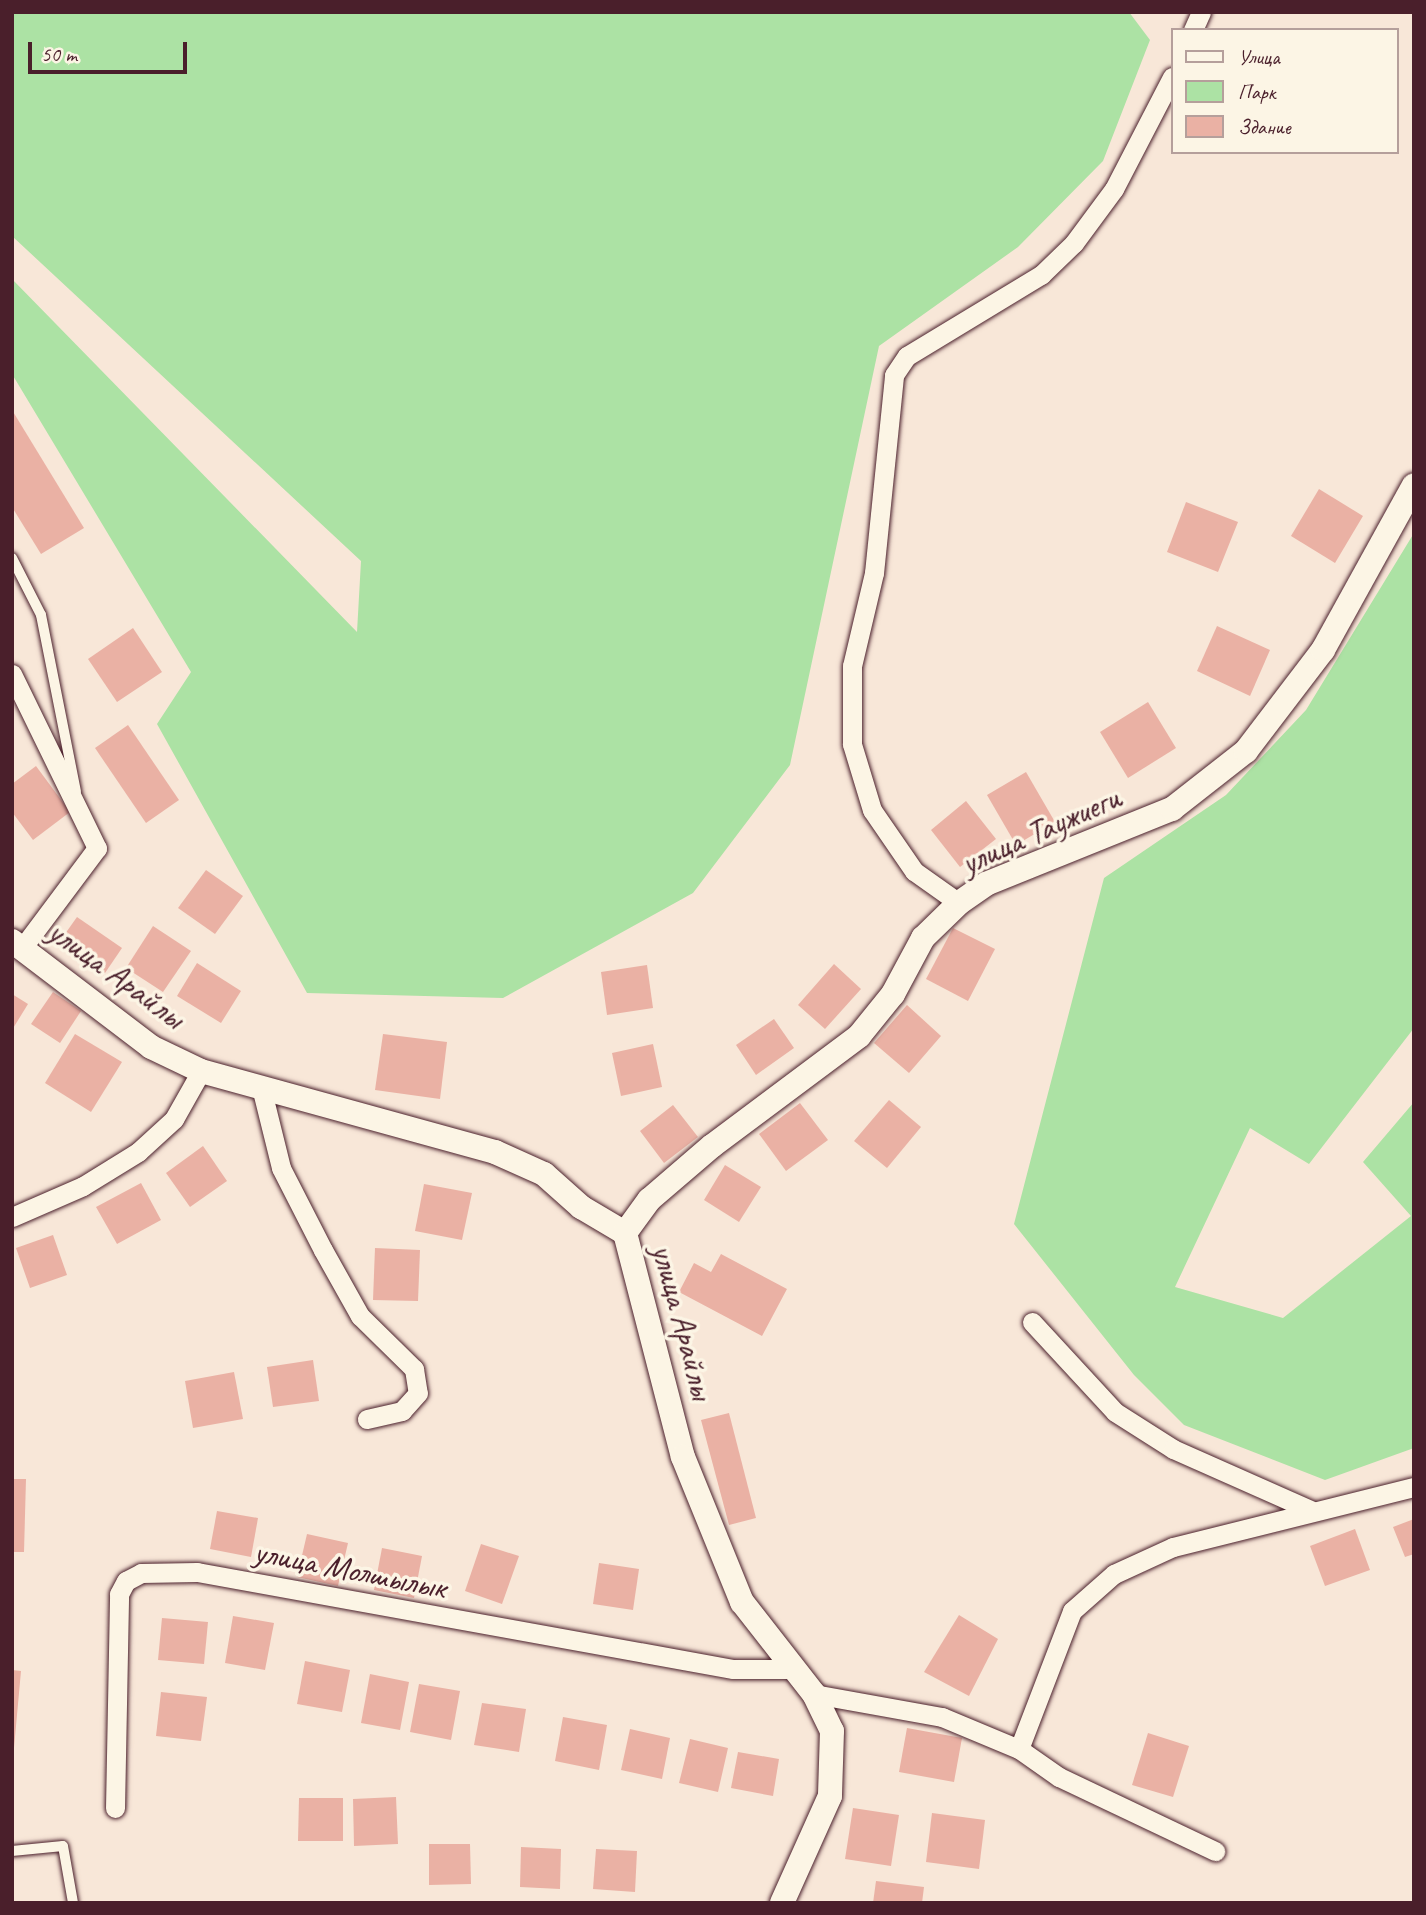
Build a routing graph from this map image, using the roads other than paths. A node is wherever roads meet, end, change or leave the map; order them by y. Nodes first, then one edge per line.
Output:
1 (1201, 12) edge
2 (1194, 28) edge
3 (1170, 81) edge
4 (1414, 485) edge
5 (12, 558) edge
6 (12, 674) edge
7 (78, 803) junction
8 (959, 903) junction
9 (18, 944) edge
10 (201, 1071) junction
11 (261, 1087) junction
12 (12, 1217) edge
13 (625, 1233) junction
14 (1032, 1322) dead end
15 (367, 1419) dead end
16 (1414, 1487) edge
17 (1314, 1511) junction
18 (791, 1669) junction
19 (814, 1694) junction
20 (1019, 1749) junction
21 (115, 1808) dead end
22 (12, 1851) edge
23 (1214, 1851) dead end
24 (73, 1903) edge
25 (782, 1903) edge

1 - 2 street
3 - 8 street
4 - 8 street, улица Таужиеги
5 - 7 lane
6 - 7 street
7 - 9 street
8 - 13 street, улица Таужиеги
9 - 10 street, улица Арайлы
10 - 11 street, улица Арайлы
10 - 12 street
11 - 13 street, улица Арайлы
11 - 15 street
13 - 18 street, улица Арайлы
14 - 17 street
16 - 17 street
17 - 20 street
18 - 19 street, улица Арайлы
18 - 21 street, улица Молшылык
19 - 20 street
19 - 25 street, улица Арайлы
20 - 23 street
22 - 24 lane

